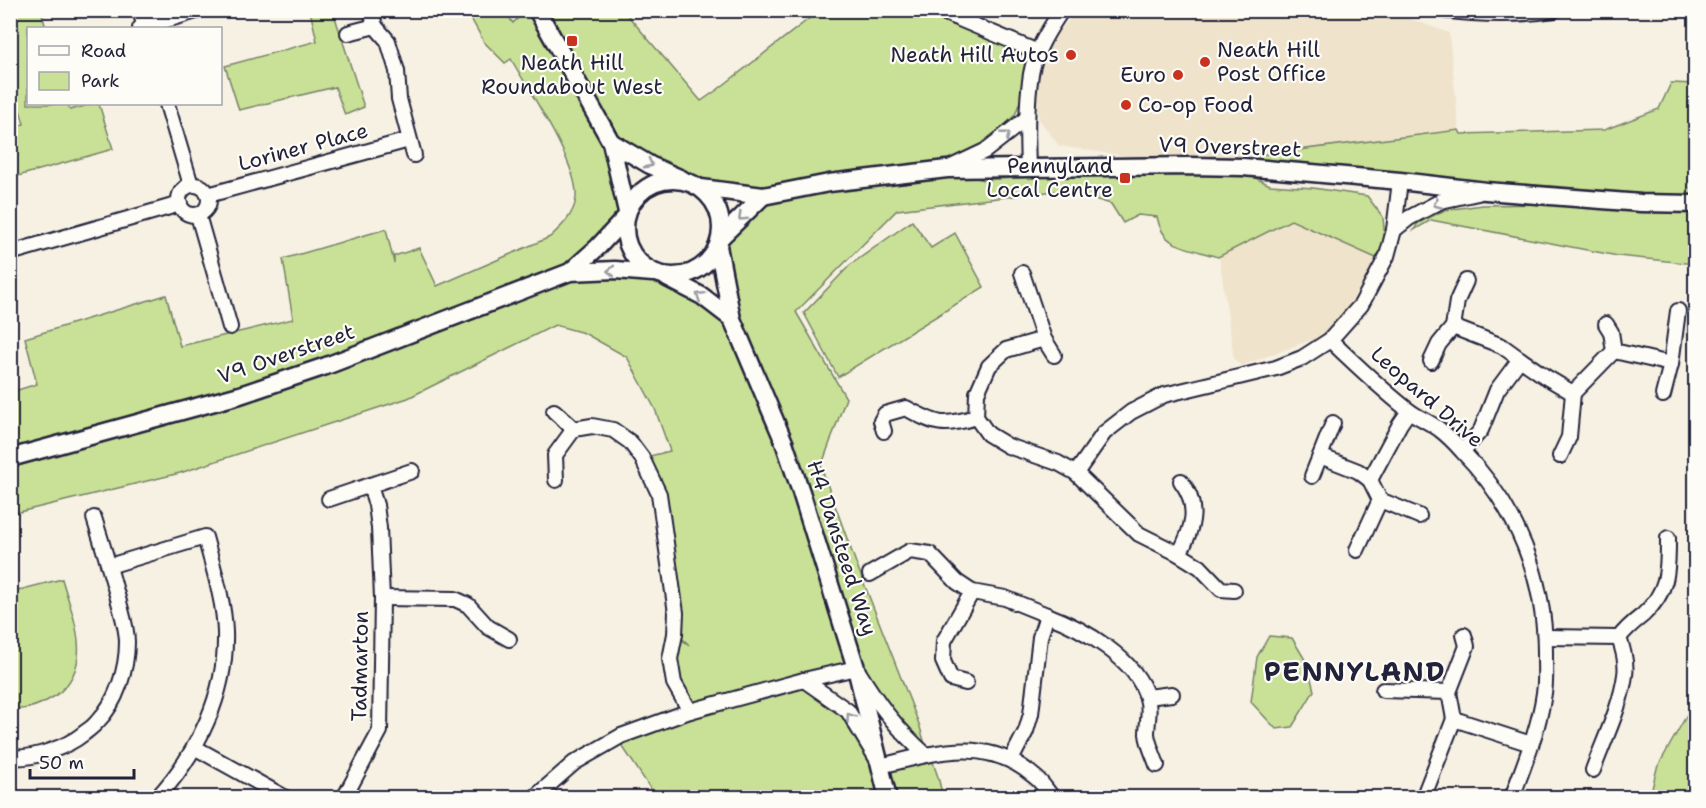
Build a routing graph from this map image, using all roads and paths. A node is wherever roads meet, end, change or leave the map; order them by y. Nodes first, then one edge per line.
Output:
1 (140, 10) edge
2 (200, 10) edge
3 (371, 10) edge
4 (1062, 10) edge
5 (1442, 10) edge
6 (1554, 10) edge
7 (946, 12) edge
8 (541, 16) edge
9 (375, 26) junction
10 (143, 27) edge
11 (146, 27) edge
12 (348, 33) dead end
13 (1038, 52) junction
14 (167, 105) edge
15 (1027, 118) junction
16 (409, 140) junction
17 (611, 142) junction
18 (414, 155) dead end
19 (1028, 168) junction
20 (947, 169) junction
21 (1400, 181) junction
22 (191, 185) junction
23 (695, 185) junction
24 (1486, 191) junction
25 (208, 195) junction
26 (764, 196) junction
27 (180, 204) junction
28 (1695, 204) edge
29 (198, 215) junction
30 (626, 215) junction
31 (1394, 230) junction
32 (719, 242) junction
33 (10, 254) edge
34 (570, 272) junction
35 (1022, 273) dead end
36 (659, 275) junction
37 (1466, 281) dead end
38 (1678, 311) dead end
39 (732, 319) junction
40 (1606, 324) dead end
41 (230, 327) dead end
42 (1453, 327) junction
43 (1044, 339) junction
44 (1330, 340) junction
45 (1614, 351) junction
46 (1054, 355) dead end
47 (1520, 358) junction
48 (1431, 362) dead end
49 (1671, 364) junction
50 (1573, 393) junction
51 (1663, 395) dead end
52 (554, 411) dead end
53 (1409, 411) junction
54 (976, 417) junction
55 (1333, 423) dead end
56 (574, 429) junction
57 (884, 431) dead end
58 (1463, 451) junction
59 (1320, 456) junction
60 (1560, 456) dead end
61 (10, 458) edge
62 (412, 471) dead end
63 (1076, 473) junction
64 (1312, 476) dead end
65 (556, 480) dead end
66 (1370, 480) junction
67 (1181, 481) dead end
68 (370, 486) junction
69 (329, 500) dead end
70 (1380, 500) junction
71 (1419, 516) dead end
72 (94, 518) dead end
73 (1668, 538) dead end
74 (1357, 550) dead end
75 (1179, 554) junction
76 (109, 566) junction
77 (870, 574) dead end
78 (1234, 590) dead end
79 (972, 592) junction
80 (382, 598) junction
81 (1047, 615) junction
82 (1464, 634) dead end
83 (1545, 637) junction
84 (1619, 638) junction
85 (509, 639) dead end
86 (856, 668) junction
87 (804, 680) junction
88 (966, 683) dead end
89 (1383, 690) dead end
90 (1449, 692) junction
91 (1172, 694) dead end
92 (1147, 697) junction
93 (690, 711) junction
94 (1454, 719) junction
95 (1531, 744) junction
96 (195, 747) junction
97 (926, 755) junction
98 (10, 757) edge
99 (1011, 760) junction
100 (1157, 765) dead end
101 (881, 766) junction
102 (1593, 770) dead end
103 (536, 797) edge
104 (157, 798) edge
105 (286, 798) edge
106 (344, 798) edge
107 (888, 798) edge
108 (1053, 798) edge
109 (1423, 798) edge
110 (1512, 798) edge

1 - 10 street
2 - 11 street
3 - 9 street
4 - 13 street
5 - 6 street
7 - 13 street
8 - 17 street
9 - 12 street
9 - 16 street
13 - 15 street
14 - 22 street
15 - 19 street
20 -> 15 street
16 - 18 street
16 - 25 street, Loriner Place
17 -> 23 street
17 - 30 street
19 - 20 street, V9 Overstreet
19 - 21 street, V9 Overstreet
20 - 26 street, V9 Overstreet
21 - 24 street, V9 Overstreet
21 - 31 street
22 - 25 street
22 - 27 street
23 - 26 street, V9 Overstreet
23 - 30 street
23 - 32 street
24 - 28 street, V9 Overstreet
24 -> 31 street
25 - 29 street
26 -> 32 street
27 - 29 street
27 - 33 street
29 - 41 street
30 - 34 street, V9 Overstreet
30 - 36 street
31 - 44 street
32 - 36 street
32 - 39 street, H4 Dansteed Way
36 -> 34 street, V9 Overstreet
34 - 61 street, V9 Overstreet
35 - 43 street
39 -> 36 street, H4 Dansteed Way
37 - 42 street
38 - 49 street
39 - 86 street, H4 Dansteed Way
40 - 45 street
42 - 47 street
42 - 48 street
43 - 46 street
43 - 54 street
44 - 53 street, Leopard Drive
44 - 63 street
45 - 49 street
45 - 50 street
47 - 50 street
47 - 58 street
49 - 51 street
50 - 60 street
52 - 56 street
53 - 58 street, Leopard Drive
53 - 66 street
54 - 57 street
54 - 63 street
55 - 59 street
56 - 65 street
56 - 93 street
58 - 83 street, Leopard Drive
59 - 64 street
59 - 66 street
62 - 68 street
63 - 75 street
66 - 70 street
67 - 75 street
68 - 69 street
68 - 80 street, Tadmarton
70 - 71 street
70 - 74 street
72 - 76 street
73 - 84 street
75 - 78 street
76 - 96 street
76 - 98 street
77 - 79 street
79 - 81 street
79 - 88 street
80 - 85 street, Tadmarton
80 - 106 street, Tadmarton
81 - 92 street
81 - 99 street
82 - 90 street
83 - 84 street
83 - 95 street, Leopard Drive
84 - 102 street
86 - 87 street
86 - 97 street
86 - 101 street, H4 Dansteed Way
87 - 93 street
101 -> 87 street
89 - 90 street
90 - 94 street
91 - 92 street
92 - 100 street
93 - 103 street
94 - 95 street
94 - 109 street
95 - 110 street, Leopard Drive
96 - 104 street
96 - 105 street
97 - 99 street
97 - 101 street
99 - 108 street
101 - 107 street, H4 Dansteed Way

